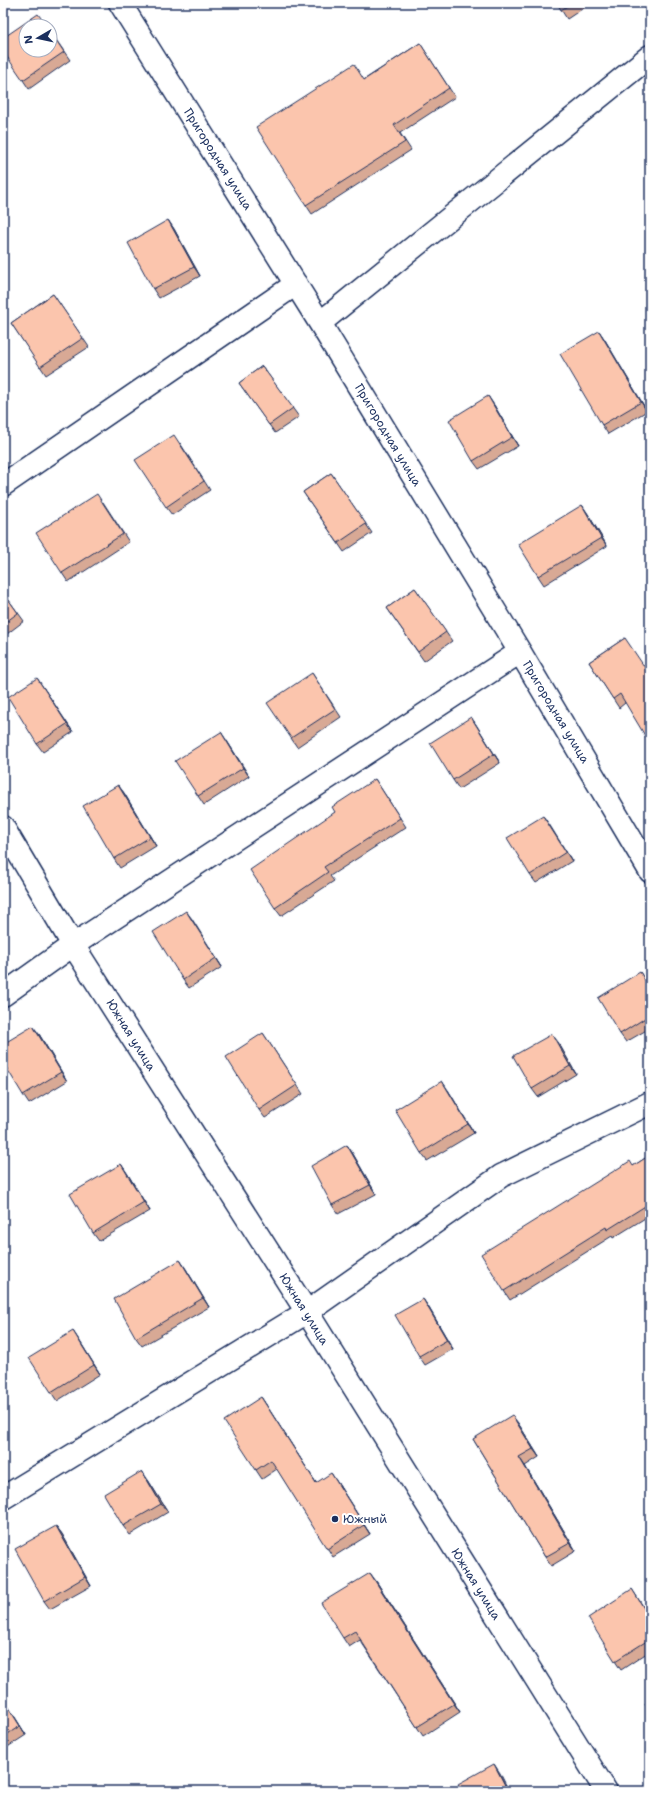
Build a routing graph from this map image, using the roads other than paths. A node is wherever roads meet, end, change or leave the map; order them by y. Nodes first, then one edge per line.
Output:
1 (120, 3) edge
2 (650, 56) edge
3 (296, 284) junction
4 (320, 323) junction
5 (3, 485) edge
6 (520, 652) junction
7 (3, 827) edge
8 (650, 871) edge
9 (73, 945) junction
10 (3, 995) edge
11 (650, 1103) edge
12 (307, 1312) junction
13 (3, 1498) edge
14 (606, 1791) edge

1 - 3 street, Пригородная улица
2 - 4 street
3 - 4 street, Пригородная улица
3 - 5 street
4 - 6 street, Пригородная улица
6 - 8 street, Пригородная улица
6 - 9 street
7 - 9 street, Южная улица
9 - 10 street
9 - 12 street, Южная улица
11 - 12 street
12 - 13 street
12 - 14 street, Южная улица

